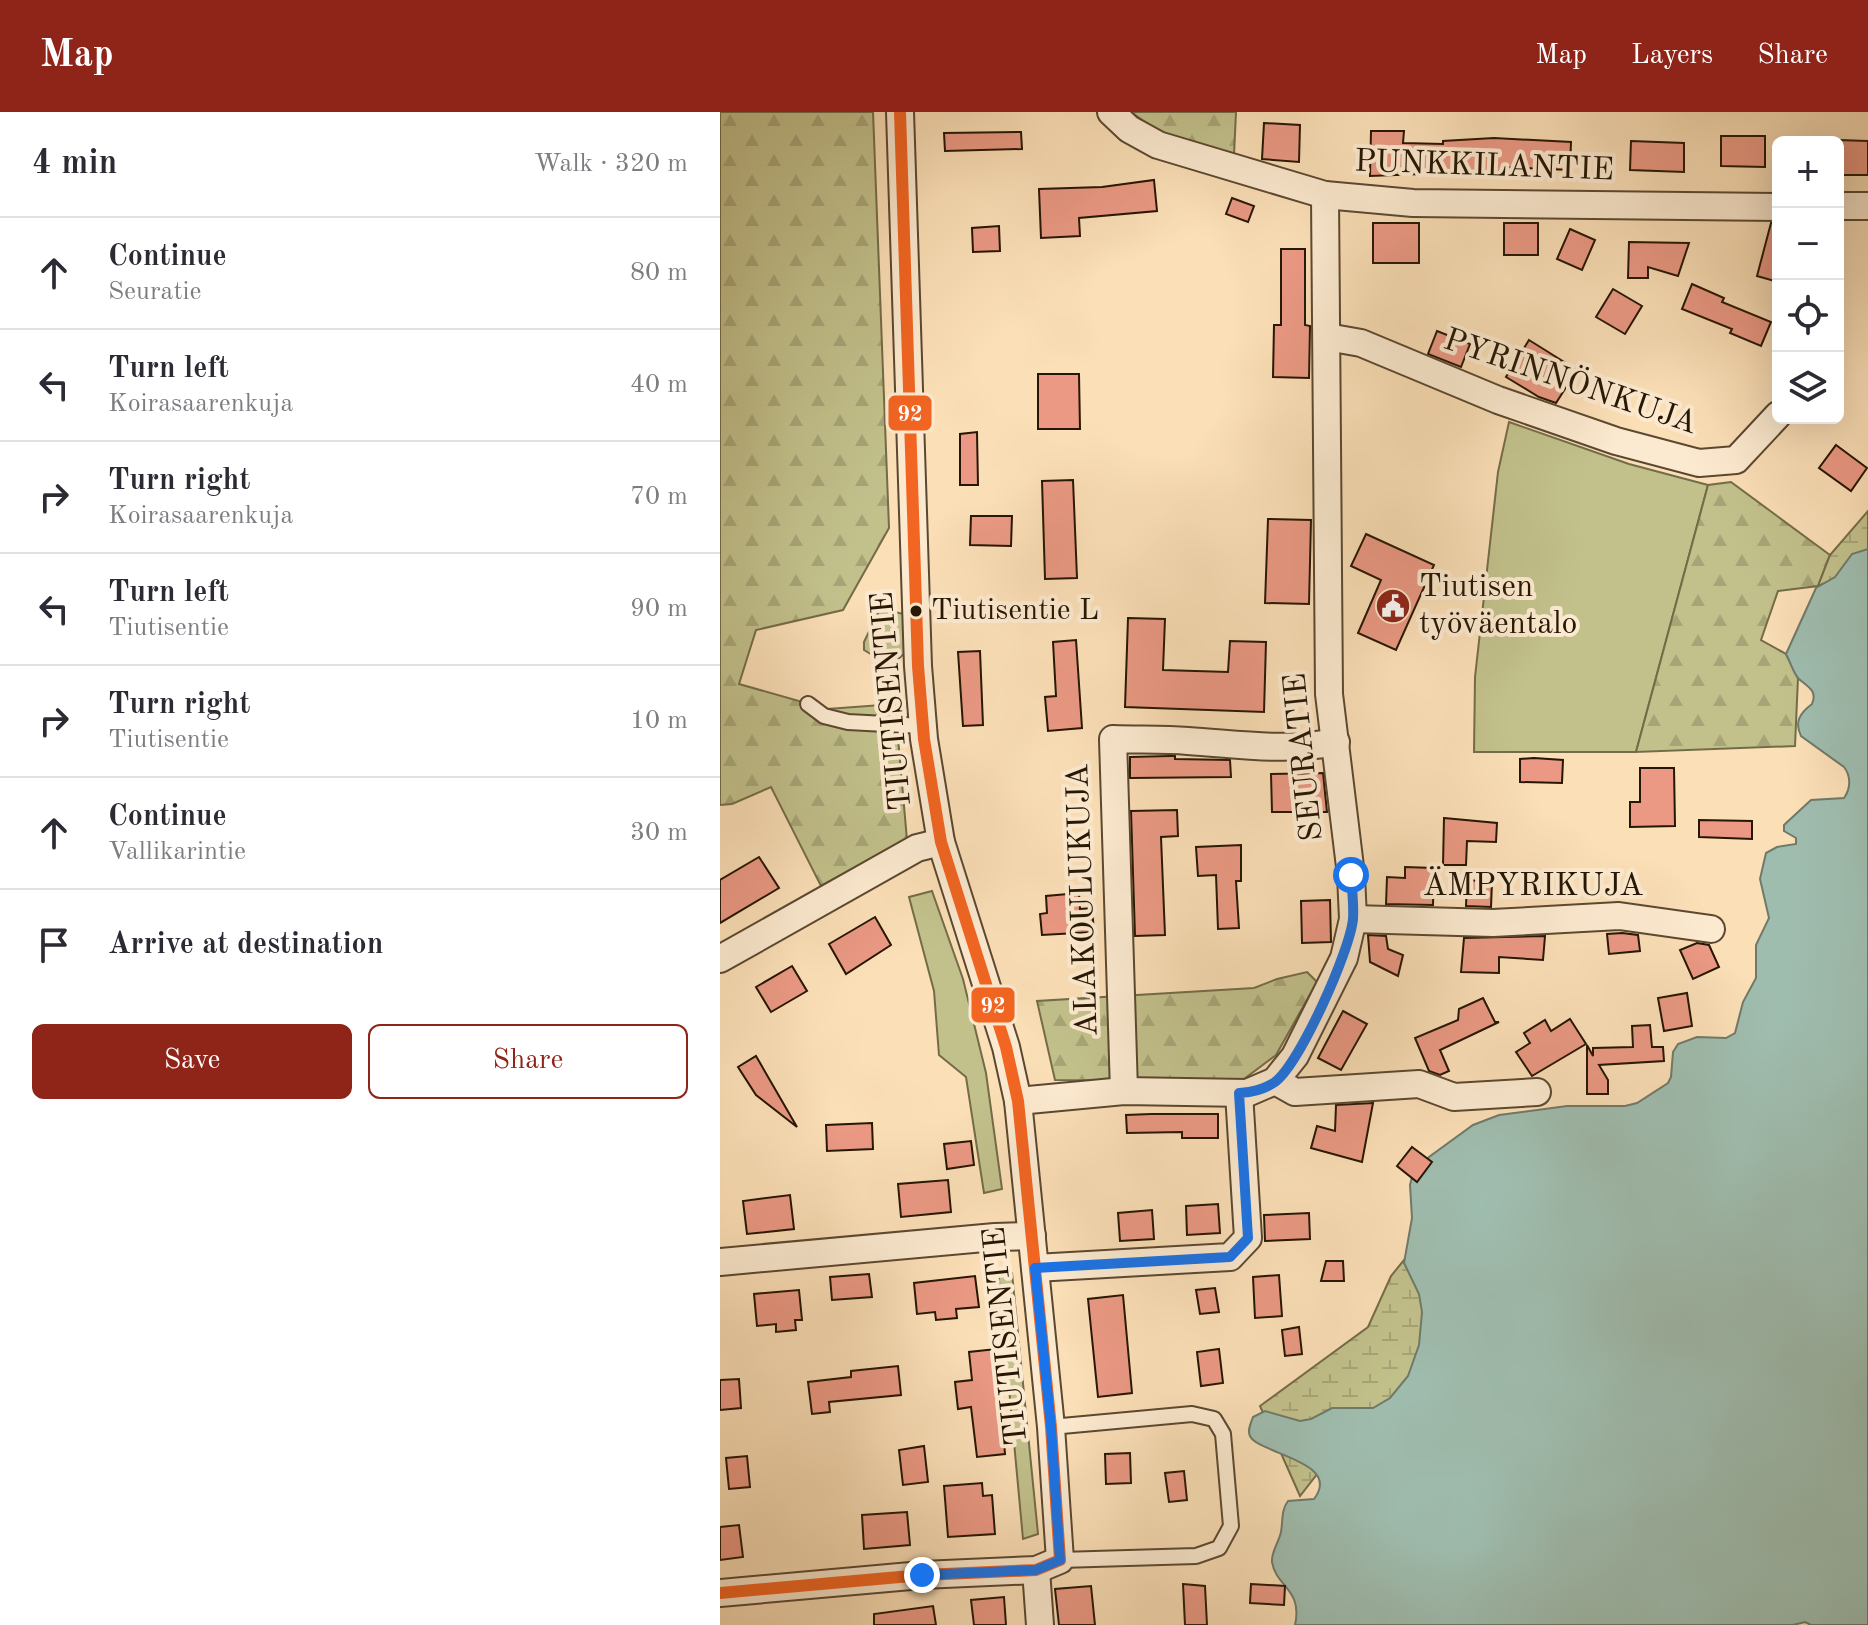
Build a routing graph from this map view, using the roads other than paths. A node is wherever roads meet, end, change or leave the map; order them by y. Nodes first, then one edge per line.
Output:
1 (900, 112) edge
2 (1111, 112) edge
3 (1325, 195) junction
4 (1844, 206) edge
5 (1868, 206) edge
6 (1772, 207) edge
7 (1327, 337) junction
8 (1772, 421) edge
9 (808, 704) dead end
10 (923, 726) junction
11 (1336, 742) junction
12 (941, 842) junction
13 (1353, 919) junction
14 (1711, 929) dead end
15 (720, 959) edge
16 (1275, 1081) junction
17 (1124, 1091) junction
18 (1537, 1092) dead end
19 (1239, 1093) junction
20 (1018, 1101) junction
21 (1032, 1236) junction
22 (720, 1262) edge
23 (1035, 1268) junction
24 (1051, 1427) junction
25 (1037, 1567) junction
26 (720, 1593) edge
27 (1040, 1625) edge

1 - 10 street, TIUTISENTIE
2 - 3 street, PUNKKILANTIE
3 - 6 street, PUNKKILANTIE
3 - 7 street, SEURATIE
4 - 5 street
7 - 8 street, PYRINNÖNKUJA
7 - 11 street, SEURATIE
9 - 10 lane
10 - 12 street, TIUTISENTIE
11 - 13 street, SEURATIE
11 - 17 street, ALAKOULUKUJA
12 - 15 street
12 - 20 street, TIUTISENTIE
13 - 14 street, ÄMPYRIKUJA
13 - 16 street, SEURATIE
16 - 18 street
16 - 19 street
17 - 19 street
17 - 20 street
19 - 23 street
20 - 21 street, TIUTISENTIE
21 - 22 street
21 - 23 street, TIUTISENTIE
23 - 24 street, TIUTISENTIE
24 - 25 street, TIUTISENTIE
24 - 25 lane
25 - 26 street
25 - 27 street, TIUTISENTIE

